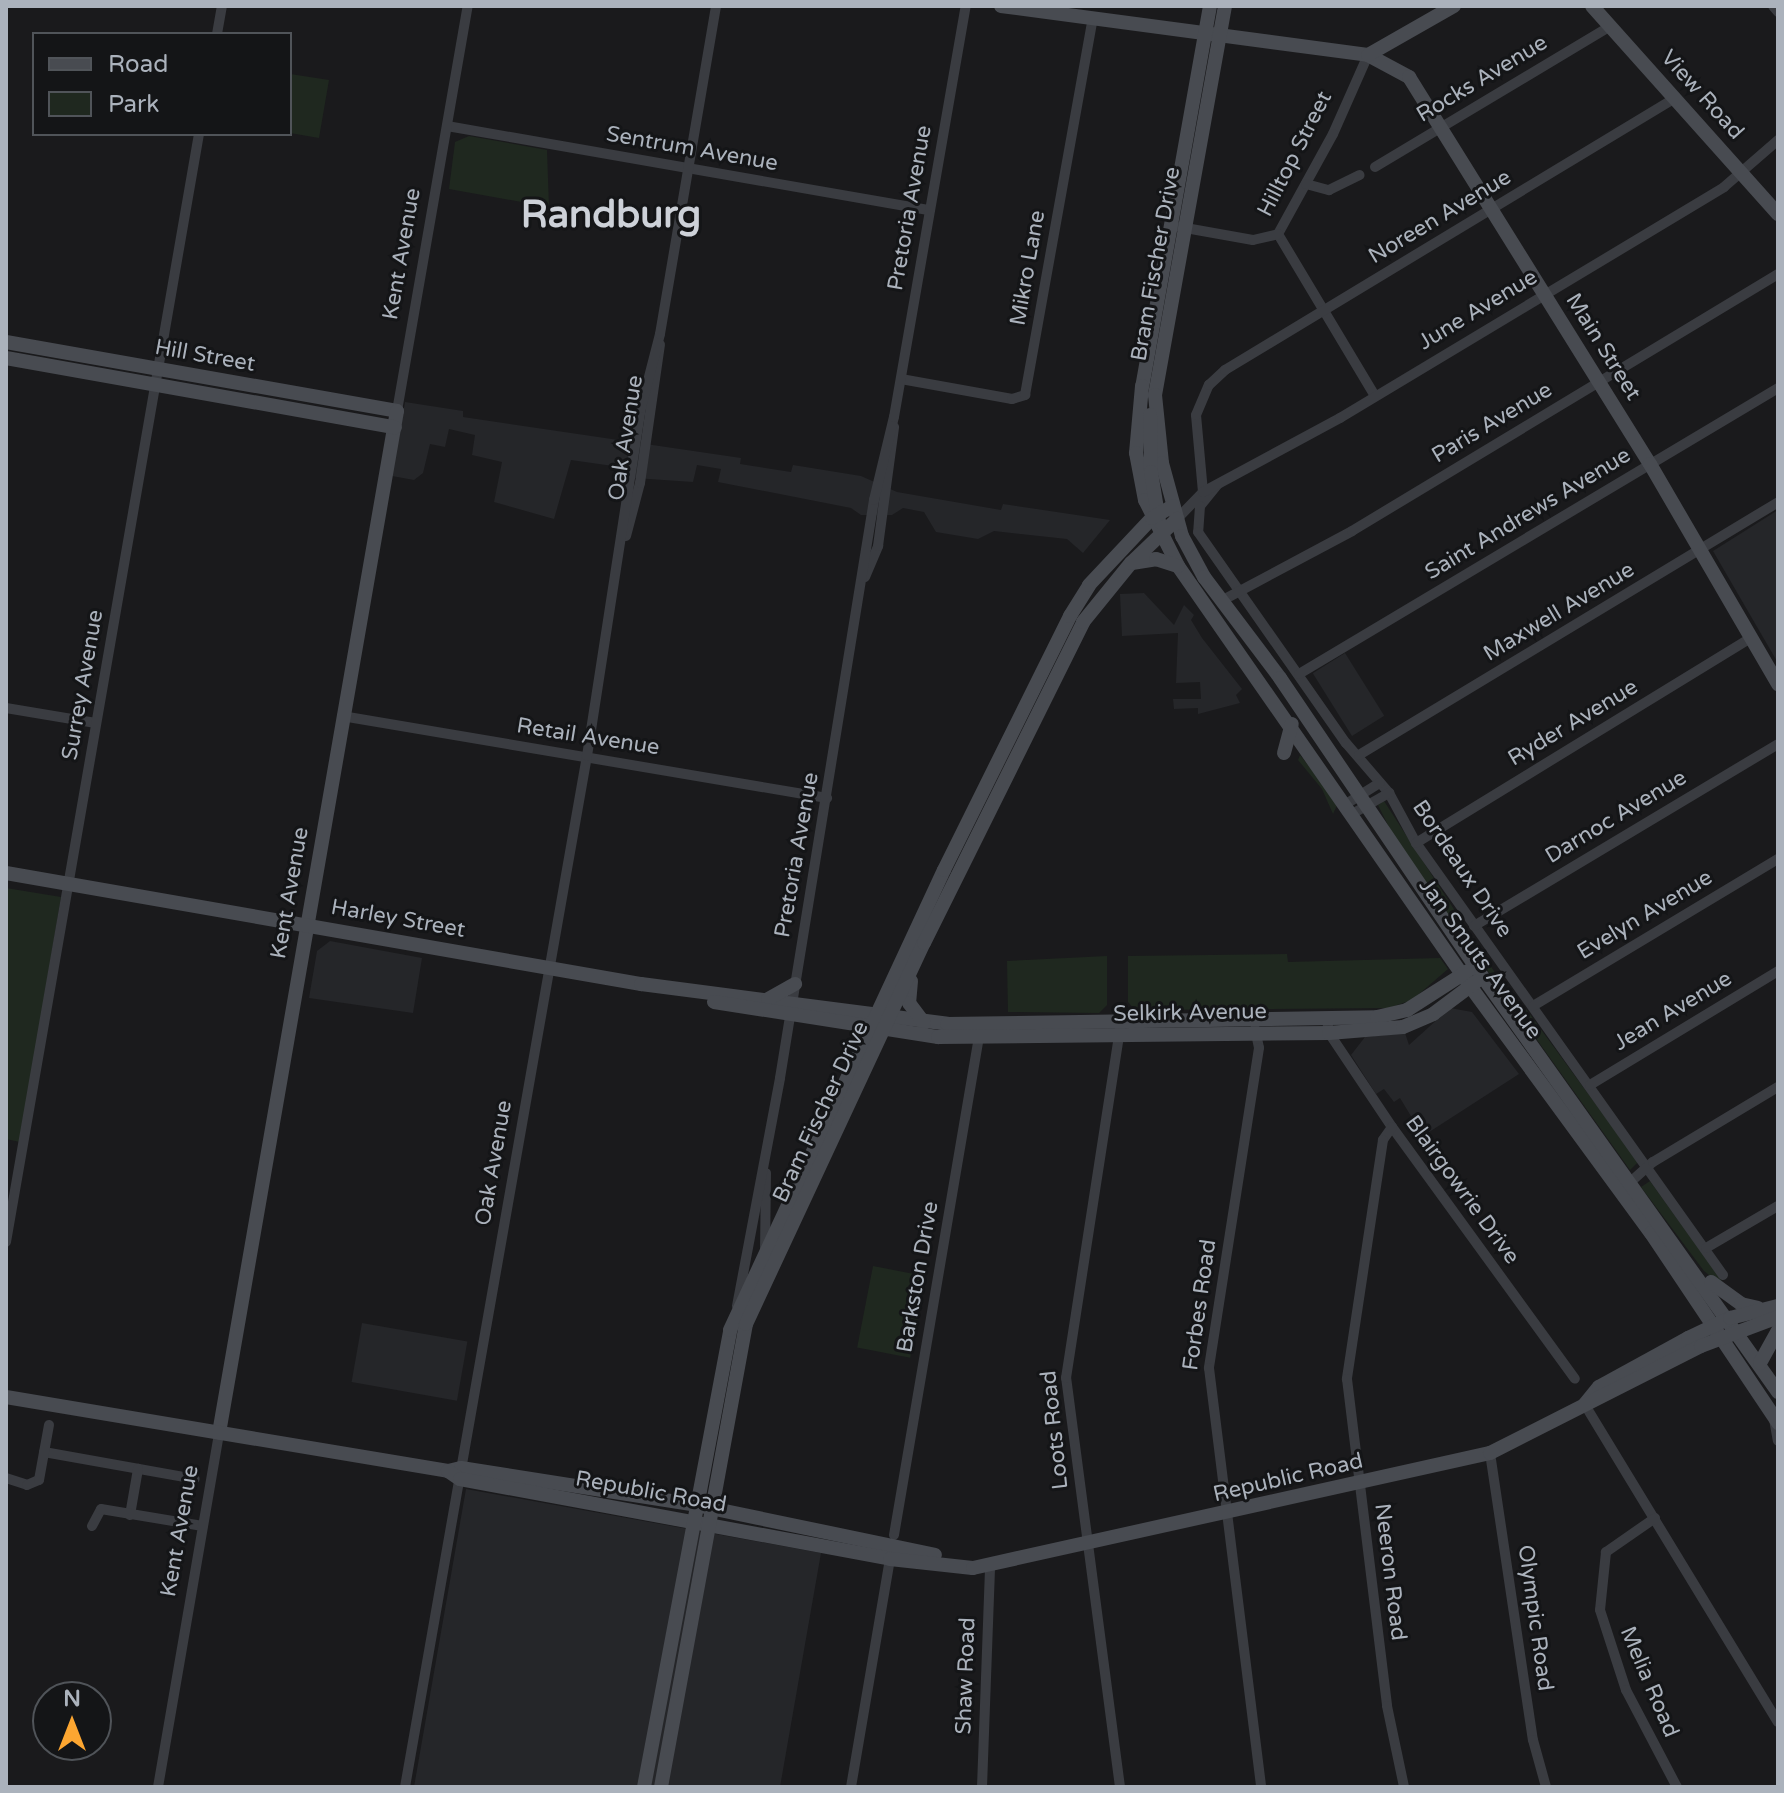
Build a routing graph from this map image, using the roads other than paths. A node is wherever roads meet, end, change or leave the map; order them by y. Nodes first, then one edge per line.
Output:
1 (222, 6) edge
2 (468, 6) edge
3 (716, 6) edge
4 (966, 6) edge
5 (1001, 6) edge
6 (1210, 6) edge
7 (1225, 6) edge
8 (1454, 6) edge
9 (1592, 6) edge
10 (1773, 6) edge
11 (1778, 12) edge
12 (1092, 21) junction
13 (1611, 26) junction
14 (217, 32) edge
15 (1204, 34) junction
16 (1219, 36) junction
17 (1368, 55) junction
18 (1675, 98) junction
19 (447, 126) junction
20 (1442, 126) junction
21 (199, 136) edge
22 (1778, 140) edge
23 (1375, 167) dead end
24 (689, 169) junction
25 (1742, 173) junction
26 (1360, 175) dead end
27 (1306, 184) junction
28 (930, 210) junction
29 (1491, 210) junction
30 (1778, 214) edge
31 (1178, 227) junction
32 (1278, 234) junction
33 (1778, 274) edge
34 (1544, 294) junction
35 (1324, 310) junction
36 (6, 342) edge
37 (6, 358) edge
38 (157, 377) junction
39 (901, 379) junction
40 (1599, 382) junction
41 (1778, 388) edge
42 (1375, 396) junction
43 (397, 411) junction
44 (395, 427) junction
45 (1650, 464) junction
46 (1217, 485) junction
47 (1203, 492) junction
48 (1145, 500) junction
49 (1778, 502) edge
50 (1165, 514) junction
51 (1158, 533) junction
52 (1699, 551) junction
53 (1131, 563) junction
54 (1178, 566) junction
55 (1089, 585) junction
56 (1239, 594) junction
57 (1223, 600) junction
58 (1751, 638) junction
59 (1299, 674) junction
60 (1778, 684) edge
61 (6, 708) edge
62 (342, 716) junction
63 (96, 723) junction
64 (1292, 724) junction
65 (1778, 744) edge
66 (1284, 753) dead end
67 (1359, 755) junction
68 (587, 756) junction
69 (1380, 783) junction
70 (1389, 793) junction
71 (827, 798) junction
72 (1364, 800) junction
73 (1349, 809) junction
74 (1416, 843) junction
75 (1778, 859) edge
76 (6, 873) edge
77 (68, 884) junction
78 (307, 926) junction
79 (1474, 926) junction
80 (548, 969) junction
81 (913, 969) junction
82 (1778, 971) edge
83 (1473, 976) junction
84 (641, 984) junction
85 (795, 984) junction
86 (764, 1000) junction
87 (1533, 1006) junction
88 (791, 1009) junction
89 (924, 1023) junction
90 (879, 1024) junction
91 (1328, 1026) junction
92 (1255, 1027) junction
93 (1120, 1029) junction
94 (980, 1032) junction
95 (1590, 1085) junction
96 (1778, 1087) edge
97 (1392, 1127) junction
98 (768, 1139) junction
99 (1648, 1167) junction
100 (1626, 1186) junction
101 (1778, 1206) edge
102 (6, 1242) edge
103 (1706, 1248) junction
104 (765, 1255) junction
105 (1687, 1260) junction
106 (768, 1275) junction
107 (1723, 1275) dead end
108 (1774, 1310) edge
109 (1730, 1318) junction
110 (734, 1319) junction
111 (1778, 1330) edge
112 (1718, 1331) junction
113 (1739, 1331) junction
114 (1760, 1363) junction
115 (1575, 1379) dead end
116 (1778, 1392) edge
117 (6, 1397) edge
118 (1585, 1405) junction
119 (1775, 1419) edge
120 (49, 1425) dead end
121 (219, 1433) junction
122 (1778, 1441) edge
123 (44, 1452) junction
124 (1490, 1453) junction
125 (138, 1469) junction
126 (456, 1473) junction
127 (6, 1478) edge
128 (195, 1479) dead end
129 (1358, 1485) junction
130 (696, 1505) junction
131 (712, 1508) junction
132 (130, 1515) junction
133 (1224, 1515) junction
134 (1655, 1518) junction
135 (693, 1522) junction
136 (708, 1525) junction
137 (92, 1526) dead end
138 (203, 1526) junction
139 (1088, 1545) junction
140 (892, 1547) junction
141 (990, 1566) junction
142 (1778, 1722) edge
143 (158, 1787) edge
144 (405, 1787) edge
145 (644, 1787) edge
146 (661, 1787) edge
147 (851, 1787) edge
148 (982, 1787) edge
149 (1120, 1787) edge
150 (1261, 1787) edge
151 (1404, 1787) edge
152 (1546, 1787) edge
153 (1677, 1787) edge

1 - 14 street
2 - 19 street, Kent Avenue
3 - 24 street, Oak Avenue
4 - 28 street, Pretoria Avenue
5 - 12 main road
6 - 15 main road, Bram Fischer Drive
7 - 16 main road, Bram Fischer Drive
8 - 17 main road
9 - 13 main road, View Road
10 - 11 street
12 - 15 main road
12 - 39 street, Mikro Lane
13 - 18 main road, View Road
13 - 20 street, Rocks Avenue
15 - 16 main road
15 - 31 main road, Bram Fischer Drive
16 - 17 main road
16 - 31 main road, Bram Fischer Drive
17 - 20 main road, Main Street
17 - 27 street, Hilltop Street
18 - 25 main road, View Road
18 - 29 street, Noreen Avenue
19 - 24 street, Sentrum Avenue
19 - 43 street, Kent Avenue
20 - 23 street, Rocks Avenue
20 - 29 main road, Main Street
21 - 38 street, Surrey Avenue
22 - 25 street, June Avenue
24 - 28 street, Sentrum Avenue
24 - 68 street, Oak Avenue
25 - 30 main road, View Road
25 - 34 street, June Avenue
26 - 27 street
27 - 32 street, Hilltop Street
28 - 39 street, Pretoria Avenue
29 - 34 main road, Main Street
29 - 35 street, Noreen Avenue
31 - 32 street
31 - 48 main road, Bram Fischer Drive
31 - 50 main road, Bram Fischer Drive
32 - 35 street, Hilltop Street
33 - 40 street, Paris Avenue
34 - 40 main road, Main Street
34 - 42 street, June Avenue
35 - 42 street, Hilltop Street
35 - 47 street, Noreen Avenue
36 - 38 main road, Hill Street
37 - 38 main road, Hill Street
38 - 43 main road, Hill Street
38 - 44 main road, Hill Street
38 - 63 street, Surrey Avenue
39 - 71 street, Pretoria Avenue
40 - 45 main road, Main Street
40 - 56 street, Paris Avenue
41 - 45 street, Saint Andrews Avenue
42 - 46 street, June Avenue
43 - 44 main road, Kent Avenue
44 - 62 main road, Kent Avenue
45 - 52 main road, Main Street
45 - 59 street, Saint Andrews Avenue
46 - 47 street, June Avenue
46 - 56 street, Bordeaux Drive
47 - 50 street, June Avenue
48 - 50 main road, Bram Fischer Drive
48 - 55 main road
49 - 52 street, Maxwell Avenue
50 - 51 main road, Jan Smuts Avenue
50 - 51 main road, Bram Fischer Drive
50 - 55 main road, Bram Fischer Drive
50 - 57 main road, Jan Smuts Avenue
51 - 53 main road, Bram Fischer Drive
51 - 54 main road, Jan Smuts Avenue
52 - 58 main road, Main Street
52 - 67 street, Maxwell Avenue
53 - 54 main road
53 - 81 main road, Bram Fischer Drive
54 - 64 main road, Jan Smuts Avenue
55 - 90 main road, Bram Fischer Drive
56 - 57 street, Paris Avenue
56 - 59 street, Bordeaux Drive
57 - 72 main road, Jan Smuts Avenue
58 - 60 main road, Main Street
58 - 74 street, Ryder Avenue
59 - 67 street, Bordeaux Drive
61 - 63 street
62 - 68 street, Retail Avenue
62 - 78 main road, Kent Avenue
63 - 77 street, Surrey Avenue
64 - 66 main road
64 - 73 main road, Jan Smuts Avenue
65 - 79 street, Darnoc Avenue
67 - 69 street, Bordeaux Drive
68 - 71 street, Retail Avenue
68 - 80 street, Oak Avenue
69 - 70 street, Bordeaux Drive
69 - 72 street
70 - 72 street
70 - 74 street, Bordeaux Drive
71 - 85 street, Pretoria Avenue
72 - 73 street
72 - 83 main road, Jan Smuts Avenue
73 - 83 main road, Jan Smuts Avenue
74 - 79 street, Bordeaux Drive
75 - 87 street, Evelyn Avenue
76 - 77 main road, Harley Street
77 - 78 main road, Harley Street
77 - 102 street, Surrey Avenue
78 - 80 main road, Harley Street
78 - 121 main road, Kent Avenue
79 - 87 street, Bordeaux Drive
80 - 84 main road, Harley Street
80 - 126 street, Oak Avenue
81 - 89 main road
81 - 90 main road, Bram Fischer Drive
82 - 95 street, Jean Avenue
83 - 91 main road, Selkirk Avenue
83 - 100 main road, Jan Smuts Avenue
84 - 86 main road, Harley Street
84 - 88 main road, Harley Street
85 - 86 main road
85 - 88 street, Pretoria Avenue
86 - 88 main road, Harley Street
87 - 95 street, Bordeaux Drive
88 - 90 main road, Harley Street
88 - 98 street, Pretoria Avenue
89 - 90 main road, Selkirk Avenue
89 - 94 main road, Selkirk Avenue
90 - 94 main road, Selkirk Avenue
90 - 104 main road, Bram Fischer Drive
90 - 106 main road, Bram Fischer Drive
91 - 92 main road, Selkirk Avenue
91 - 97 street, Blairgowrie Drive
92 - 93 main road, Selkirk Avenue
92 - 133 street, Forbes Road
93 - 94 main road, Selkirk Avenue
93 - 139 street, Loots Road
94 - 140 street, Barkston Drive
95 - 99 street, Bordeaux Drive
96 - 99 street
97 - 115 street, Blairgowrie Drive
97 - 129 street, Neeron Road
98 - 104 street, Pretoria Avenue
98 - 110 street, Pretoria Avenue
99 - 100 street
99 - 103 street, Bordeaux Drive
100 - 105 main road, Jan Smuts Avenue
100 - 112 main road, Jan Smuts Avenue
101 - 103 street
103 - 107 street, Bordeaux Drive
104 - 106 street, Pretoria Avenue
104 - 110 main road, Bram Fischer Drive
105 - 108 main road
105 - 109 main road, Jan Smuts Avenue
106 - 131 main road, Bram Fischer Drive
108 - 109 main road, Republic Road
108 - 113 main road, Republic Road
109 - 112 main road, Republic Road
109 - 113 main road, Jan Smuts Avenue
110 - 130 main road, Bram Fischer Drive
111 - 114 main road
112 - 113 main road, Republic Road
112 - 118 main road, Republic Road
112 - 119 main road, Jan Smuts Avenue
113 - 114 main road, Jan Smuts Avenue
114 - 116 main road, Jan Smuts Avenue
117 - 121 main road, Republic Road
118 - 124 main road, Republic Road
118 - 134 street
119 - 122 street
120 - 123 street
121 - 126 main road, Republic Road
121 - 138 street, Kent Avenue
123 - 125 street
123 - 127 street
124 - 129 main road, Republic Road
124 - 152 street, Olympic Road
125 - 128 street
125 - 132 street
126 - 130 main road, Republic Road
126 - 135 main road, Republic Road
126 - 144 street, Oak Avenue
129 - 133 main road, Republic Road
129 - 151 street, Neeron Road
130 - 131 main road, Republic Road
130 - 135 main road, Bram Fischer Drive
131 - 136 main road, Bram Fischer Drive
131 - 140 main road, Republic Road
132 - 137 street
132 - 138 street
133 - 139 main road, Republic Road
133 - 150 street, Forbes Road
134 - 142 street
134 - 153 street, Melia Road
135 - 136 main road, Republic Road
135 - 145 main road, Bram Fischer Drive
136 - 140 main road, Republic Road
136 - 146 main road, Bram Fischer Drive
138 - 143 street, Kent Avenue
139 - 141 main road, Republic Road
139 - 149 street, Loots Road
140 - 141 main road, Republic Road
140 - 147 street, Barkston Drive
141 - 148 street, Shaw Road

